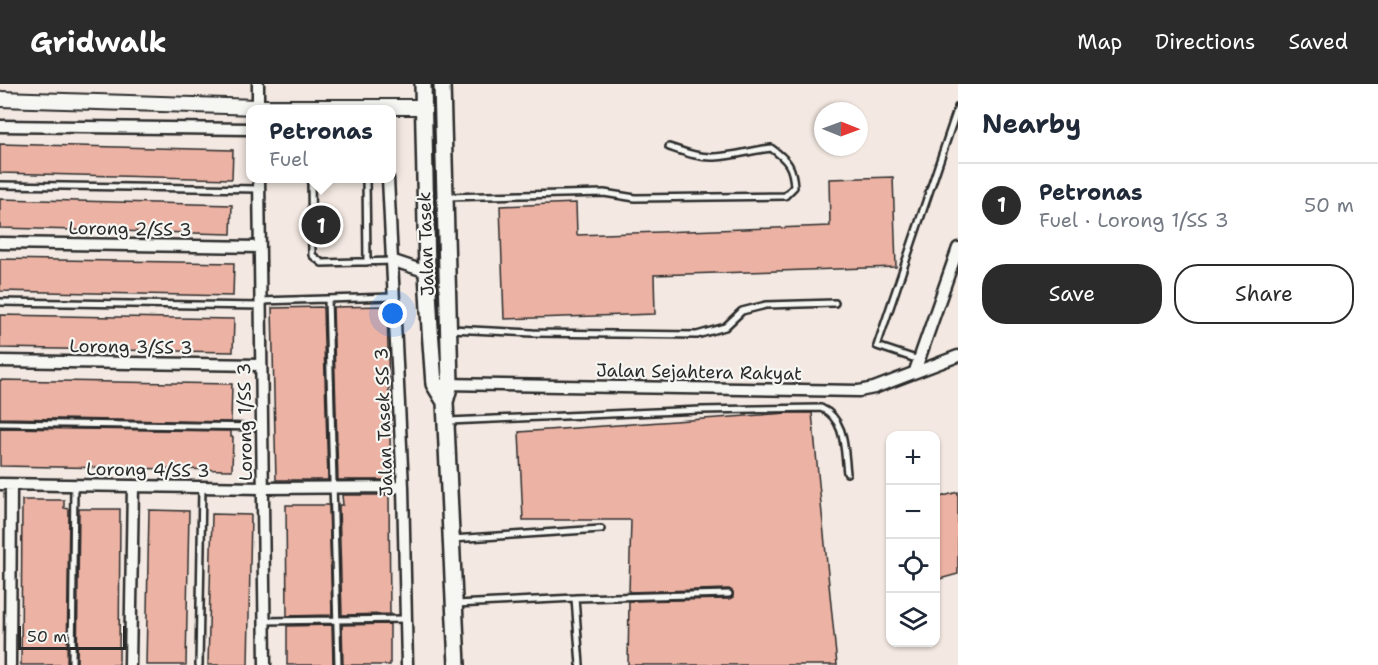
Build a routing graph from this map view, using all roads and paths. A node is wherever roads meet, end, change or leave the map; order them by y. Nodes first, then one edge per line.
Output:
1 (258, 84) edge
2 (430, 86) edge
3 (0, 99) edge
4 (258, 105) edge
5 (396, 107) edge
6 (424, 107) junction
7 (958, 107) edge
8 (246, 108) edge
9 (0, 126) edge
10 (246, 129) edge
11 (669, 147) dead end
12 (311, 183) edge
13 (366, 183) edge
14 (388, 183) edge
15 (259, 184) edge
16 (0, 185) edge
17 (444, 197) junction
18 (0, 243) edge
19 (260, 247) junction
20 (958, 248) edge
21 (394, 261) junction
22 (367, 262) junction
23 (427, 272) junction
24 (395, 297) junction
25 (328, 299) junction
26 (0, 302) edge
27 (260, 303) junction
28 (835, 303) dead end
29 (449, 329) junction
30 (958, 356) edge
31 (919, 360) junction
32 (0, 361) edge
33 (261, 366) junction
34 (915, 371) junction
35 (434, 384) junction
36 (450, 384) junction
37 (445, 402) junction
38 (446, 421) junction
39 (0, 423) edge
40 (262, 427) junction
41 (846, 473) dead end
42 (5, 484) edge
43 (74, 485) junction
44 (133, 486) junction
45 (202, 487) junction
46 (403, 487) junction
47 (263, 488) junction
48 (333, 488) junction
49 (601, 529) dead end
50 (451, 539) junction
51 (729, 594) dead end
52 (574, 597) junction
53 (454, 604) junction
54 (406, 619) junction
55 (336, 620) junction
56 (264, 621) junction
57 (10, 665) edge
58 (72, 665) edge
59 (130, 665) edge
60 (199, 665) edge
61 (265, 665) edge
62 (338, 665) edge
63 (407, 665) edge
64 (457, 665) edge
65 (580, 665) edge

1 - 4 street
2 - 6 main road
2 - 17 main road, Jalan Tasek
3 - 8 street
5 - 6 street
6 - 23 main road, Jalan Tasek
7 - 31 lane
9 - 10 street
11 - 17 lane
12 - 22 lane
13 - 22 lane
14 - 21 street, Jalan Tasek SS 3
15 - 16 lane
15 - 19 street, Lorong 1/SS 3
17 - 29 main road, Jalan Tasek
18 - 19 street, Lorong 2/SS 3
19 - 27 street, Lorong 1/SS 3
20 - 31 street
21 - 22 lane
21 - 23 street
21 - 24 street, Jalan Tasek SS 3
23 - 35 main road, Jalan Tasek
24 - 25 lane
24 - 46 street, Jalan Tasek SS 3
25 - 27 lane
25 - 48 lane
26 - 27 lane
27 - 33 street, Lorong 1/SS 3
28 - 29 lane
29 - 36 main road, Jalan Tasek
30 - 34 street, Jalan Sejahtera Rakyat
31 - 34 street
32 - 33 street, Lorong 3/SS 3
33 - 40 street, Lorong 1/SS 3
34 - 36 street, Jalan Sejahtera Rakyat
35 - 36 street, Jalan Sejahtera Rakyat
35 - 37 main road, Jalan Tasek
36 - 37 main road, Jalan Tasek
37 - 38 main road, Jalan Tasek
38 - 41 lane
38 - 50 main road, Jalan Tasek
39 - 40 lane
40 - 47 street, Lorong 1/SS 3
42 - 43 street, Lorong 4/SS 3
42 - 57 street
43 - 44 street, Lorong 4/SS 3
43 - 58 lane
44 - 45 street, Lorong 4/SS 3
44 - 59 street
45 - 47 street, Lorong 4/SS 3
45 - 60 lane
46 - 48 street, Lorong 4/SS 3
46 - 54 street, Jalan Tasek SS 3
47 - 48 street, Lorong 4/SS 3
47 - 56 street, Lorong 1/SS 3
48 - 55 lane
49 - 50 lane
50 - 53 main road, Jalan Tasek
51 - 52 lane
52 - 53 lane
52 - 65 lane
53 - 64 main road, Jalan Tasek
54 - 55 lane
54 - 63 street, Jalan Tasek SS 3
55 - 56 lane
55 - 62 lane
56 - 61 street, Lorong 1/SS 3

